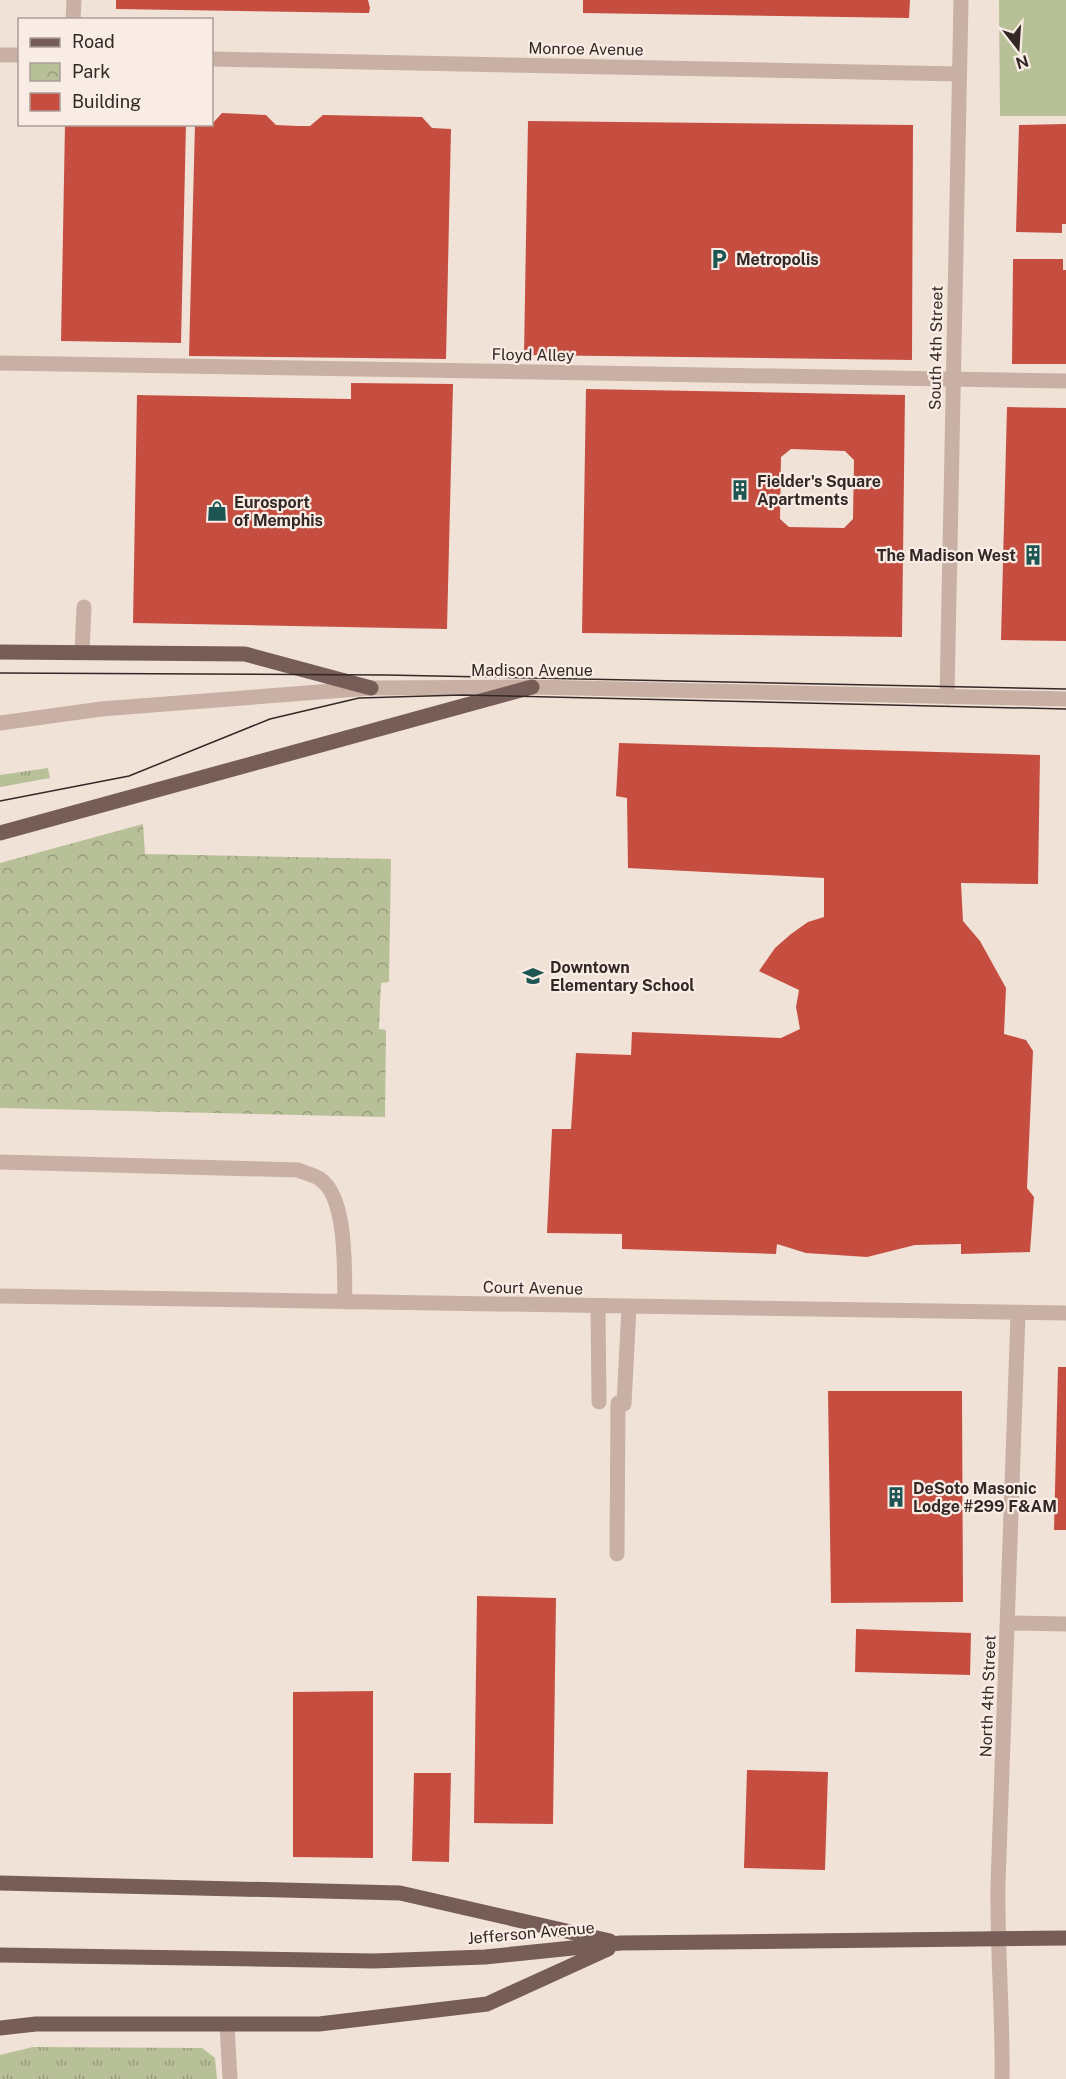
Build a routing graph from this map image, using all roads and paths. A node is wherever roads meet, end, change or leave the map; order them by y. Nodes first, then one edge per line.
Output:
1 (74, 0) edge
2 (961, 0) edge
3 (73, 18) edge
4 (0, 55) edge
5 (18, 55) edge
6 (213, 59) edge
7 (959, 74) junction
8 (0, 363) edge
9 (954, 378) junction
10 (1066, 381) edge
11 (84, 607) dead end
12 (0, 652) edge
13 (82, 652) junction
14 (532, 687) junction
15 (371, 688) junction
16 (946, 697) junction
17 (1066, 699) edge
18 (0, 723) edge
19 (0, 833) edge
20 (0, 1162) edge
21 (0, 1296) edge
22 (345, 1302) junction
23 (598, 1308) junction
24 (629, 1308) junction
25 (1066, 1313) edge
26 (1018, 1314) junction
27 (599, 1402) dead end
28 (616, 1554) dead end
29 (1009, 1623) junction
30 (1066, 1624) edge
31 (0, 1883) edge
32 (997, 1938) junction
33 (1066, 1938) edge
34 (621, 1943) junction
35 (0, 1955) edge
36 (227, 2025) junction
37 (0, 2028) edge
38 (230, 2079) edge
39 (1002, 2079) edge

1 - 3 street
2 - 7 street, South 4th Street
4 - 5 street
6 - 7 street, Monroe Avenue
7 - 9 street, South 4th Street
8 - 9 street, Floyd Alley
9 - 10 street, Floyd Alley
9 - 16 street, South 4th Street
11 - 13 street
12 - 13 main road
13 - 15 main road
14 - 15 street, Madison Avenue
14 - 16 street, Madison Avenue
14 - 19 main road
15 - 18 street, Madison Avenue
16 - 17 street, Madison Avenue
20 - 22 street
21 - 22 street, Court Avenue
22 - 23 street, Court Avenue
23 - 24 street, Court Avenue
23 - 27 street
24 - 26 street, Court Avenue
24 - 28 street
25 - 26 street, Court Avenue
26 - 29 street, North 4th Street
29 - 30 street
29 - 32 street, North 4th Street
31 - 34 main road
32 - 33 main road, Jefferson Avenue
32 - 34 main road, Jefferson Avenue
32 - 39 street, North 4th Street
34 - 35 main road, Jefferson Avenue
34 - 36 main road
36 - 37 main road
36 - 38 street

